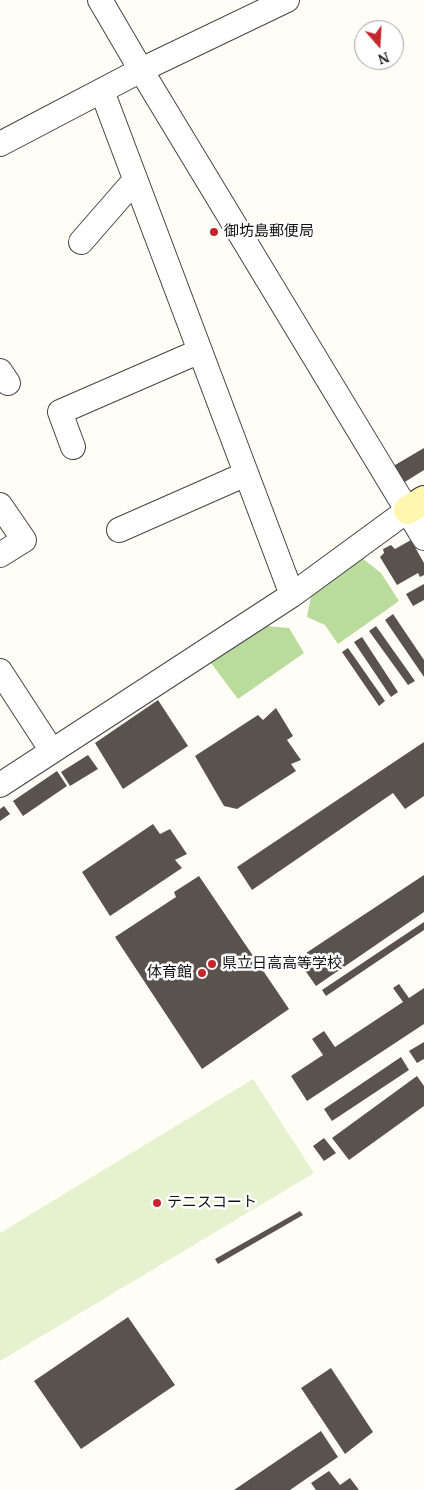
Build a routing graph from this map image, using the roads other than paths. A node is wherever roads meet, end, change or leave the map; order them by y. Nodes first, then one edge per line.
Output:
1 (100, 0) edge
2 (287, 0) edge
3 (140, 70) junction
4 (102, 91) junction
5 (0, 144) edge
6 (136, 180) junction
7 (82, 242) dead end
8 (200, 351) junction
9 (73, 447) dead end
10 (246, 474) junction
11 (0, 505) edge
12 (416, 505) edge
13 (119, 530) dead end
14 (424, 538) edge
15 (0, 555) edge
16 (292, 595) junction
17 (0, 672) edge
18 (52, 751) junction
19 (0, 785) edge

1 - 3 street
2 - 3 street
3 - 4 street
3 - 12 street
4 - 5 street
4 - 6 street
6 - 7 street
6 - 8 street
8 - 9 street
8 - 10 street
10 - 13 street
10 - 16 street
11 - 15 street
12 - 14 street
12 - 16 street
16 - 18 street
17 - 18 street
18 - 19 street

